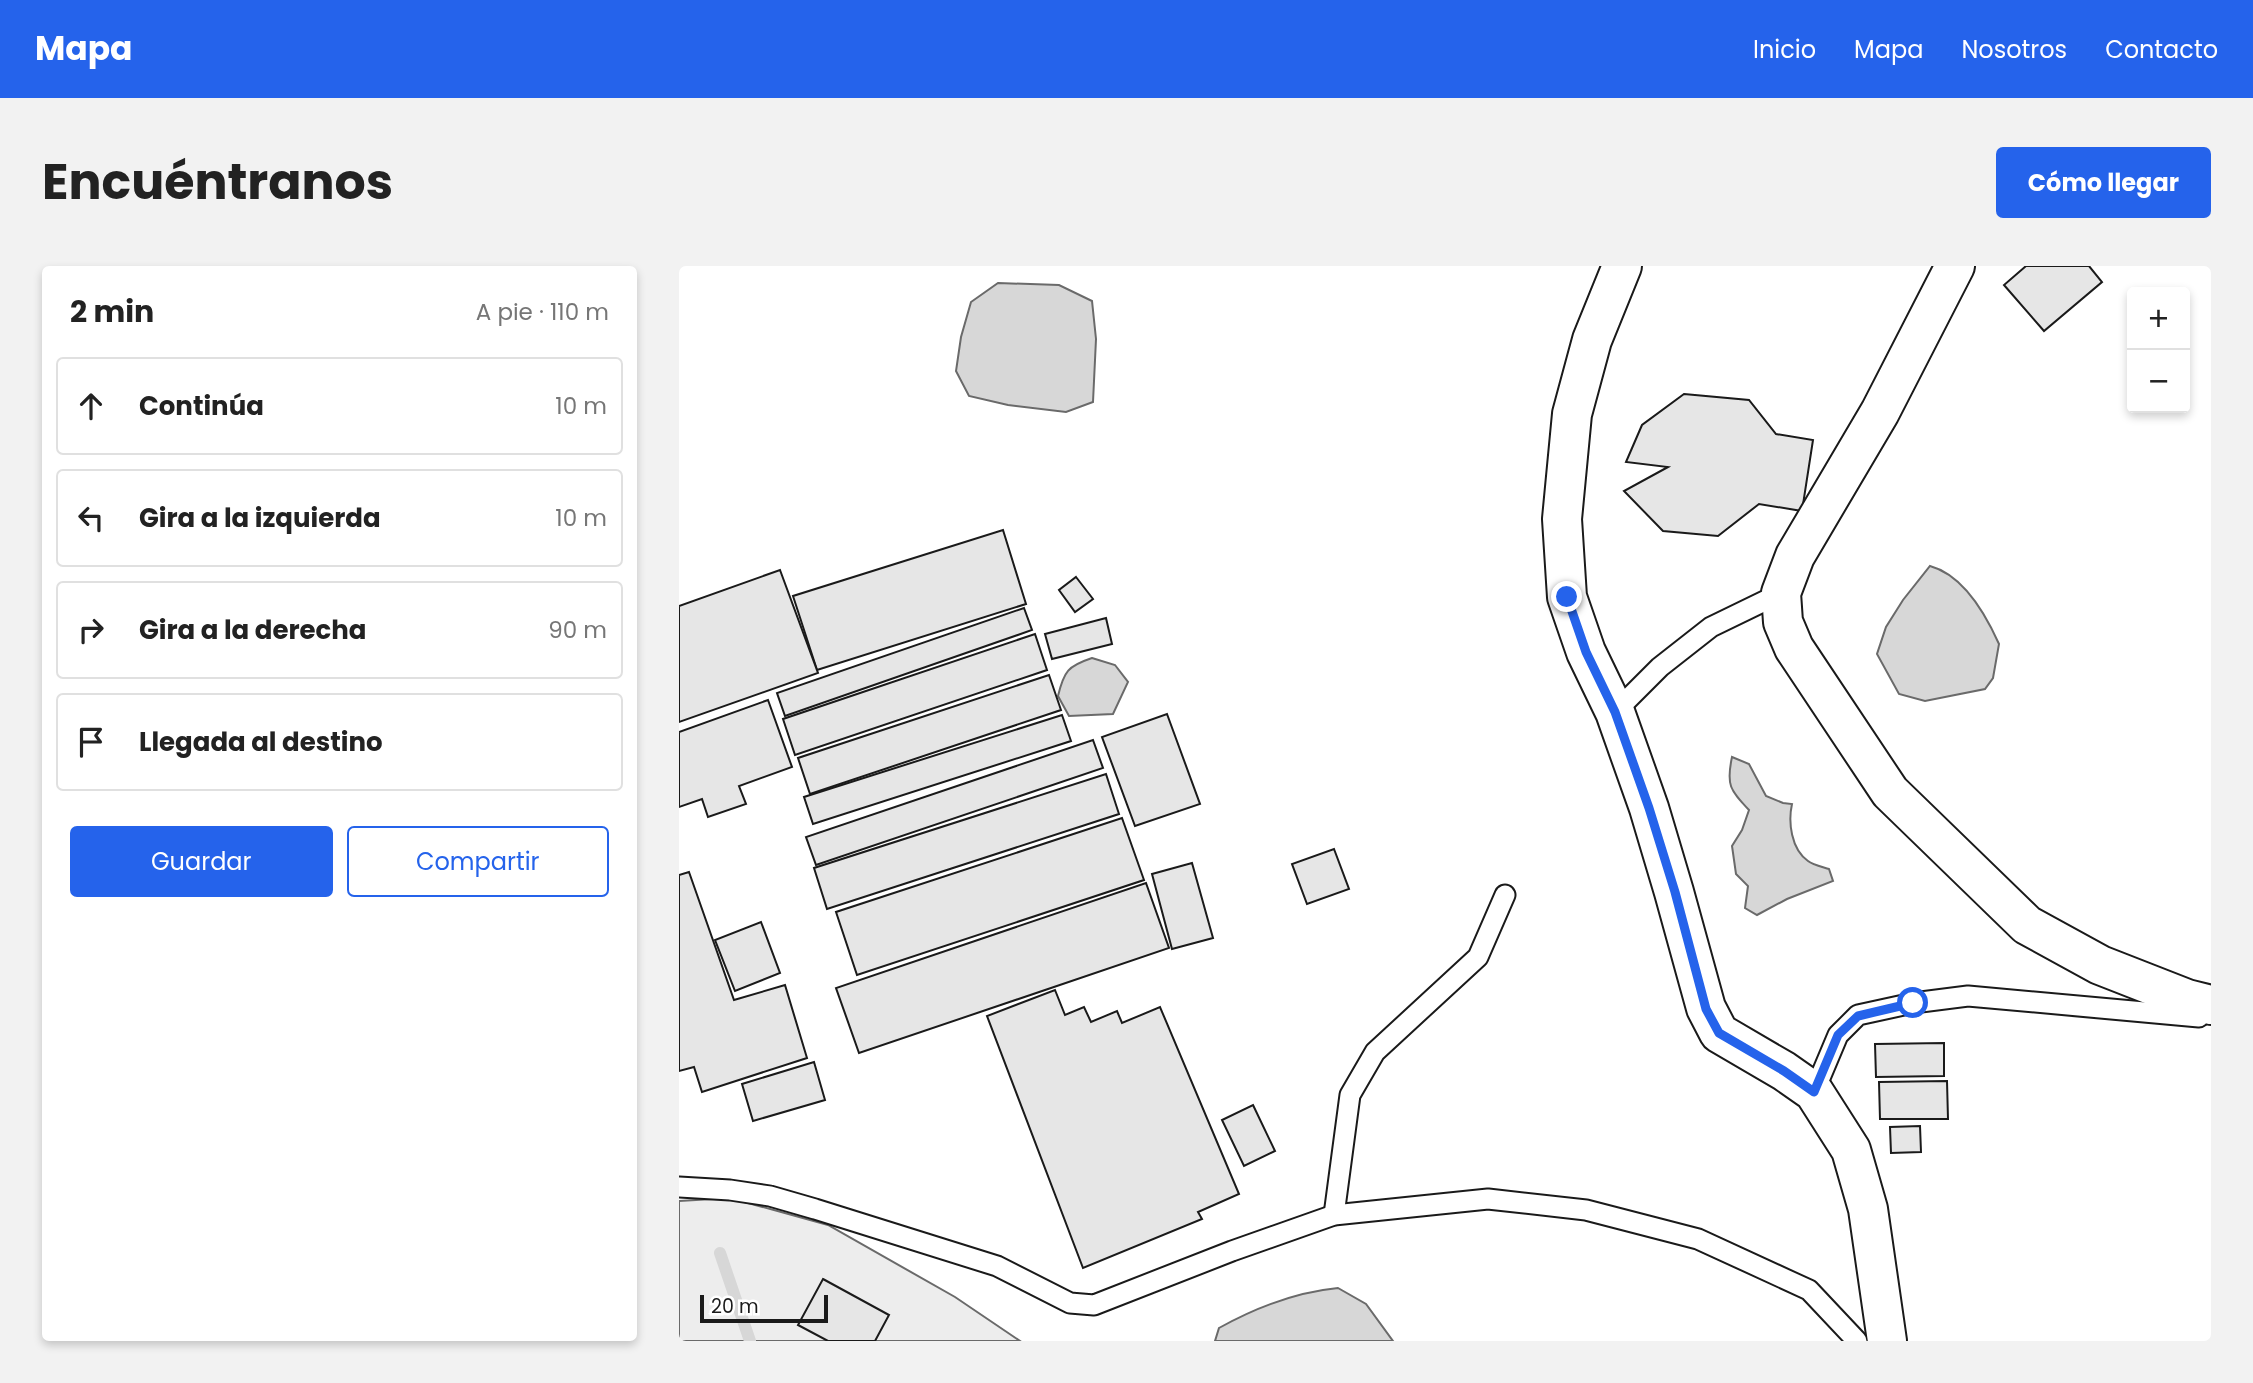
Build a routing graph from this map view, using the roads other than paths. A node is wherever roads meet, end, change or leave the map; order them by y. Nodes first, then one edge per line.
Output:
1 (1622, 266) edge
2 (1955, 266) edge
3 (1781, 593) junction
4 (1615, 712) junction
5 (1505, 895) dead end
6 (2211, 1005) edge
7 (2211, 1018) edge
8 (1814, 1092) junction
9 (679, 1187) edge
10 (1334, 1216) junction
11 (1857, 1341) edge
12 (1887, 1341) edge

1 - 4 street
2 - 3 street
3 - 4 lane
3 - 6 street
4 - 8 street
5 - 10 lane
7 - 8 lane
8 - 12 street
9 - 10 lane
10 - 11 lane

